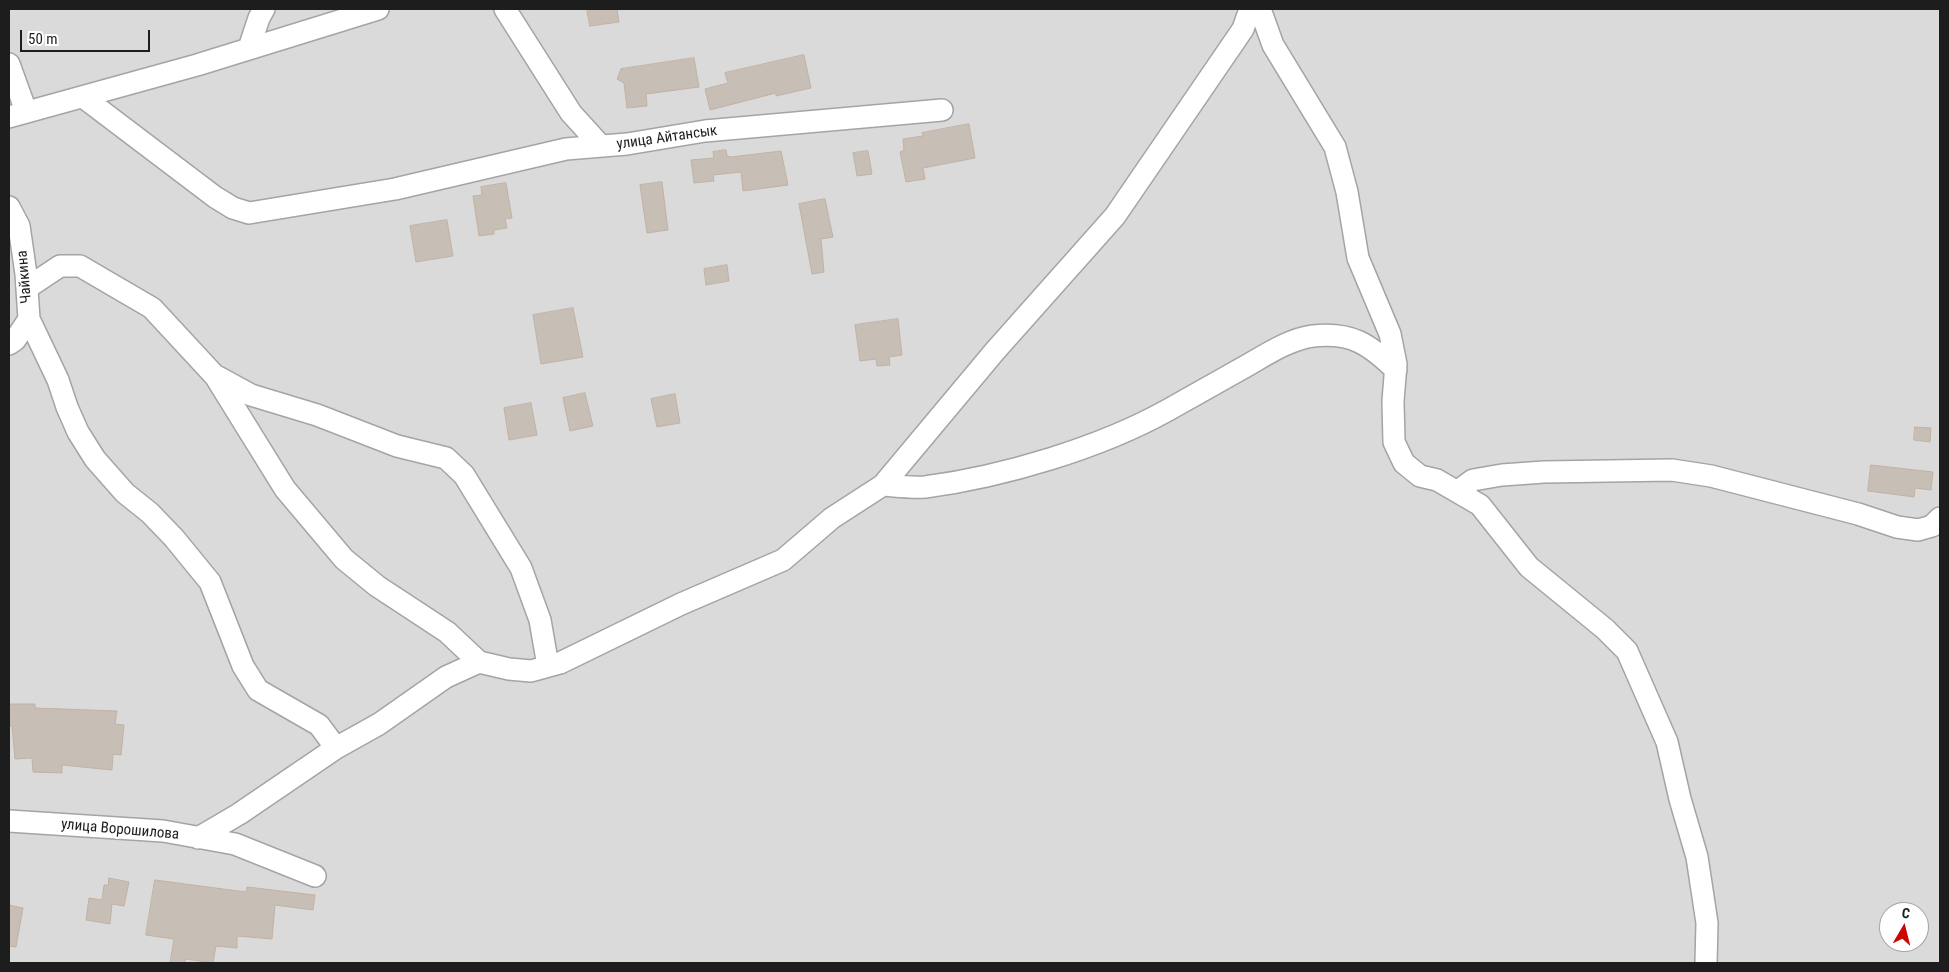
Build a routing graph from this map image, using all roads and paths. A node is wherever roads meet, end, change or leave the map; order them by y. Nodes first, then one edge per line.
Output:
1 (264, 9) edge
2 (378, 9) edge
3 (506, 9) edge
4 (1250, 9) edge
5 (1260, 9) edge
6 (249, 48) junction
7 (9, 64) edge
8 (83, 97) junction
9 (942, 110) dead end
10 (17, 114) edge
11 (601, 146) junction
12 (9, 207) edge
13 (27, 288) junction
14 (29, 319) junction
15 (9, 344) edge
16 (1396, 370) junction
17 (215, 376) junction
18 (883, 485) junction
19 (1458, 491) junction
20 (1940, 518) edge
21 (479, 662) junction
22 (548, 666) junction
23 (336, 748) junction
24 (9, 821) edge
25 (198, 838) junction
26 (315, 876) dead end
27 (1706, 963) edge

1 - 6 street
2 - 6 street
3 - 11 street
4 - 18 street
5 - 16 street
6 - 8 street
7 - 10 street
8 - 10 street
8 - 11 street, улица Айтансык
9 - 11 street, улица Айтансык
12 - 13 street, Чайкина
13 - 14 street, Чайкина
13 - 17 street
14 - 15 street
14 - 23 street
16 - 18 street
16 - 19 street
17 - 21 street
17 - 22 street
18 - 22 street
19 - 20 street
19 - 27 street
21 - 22 street
21 - 23 street
23 - 25 street
24 - 25 street, улица Ворошилова
25 - 26 street, улица Ворошилова

